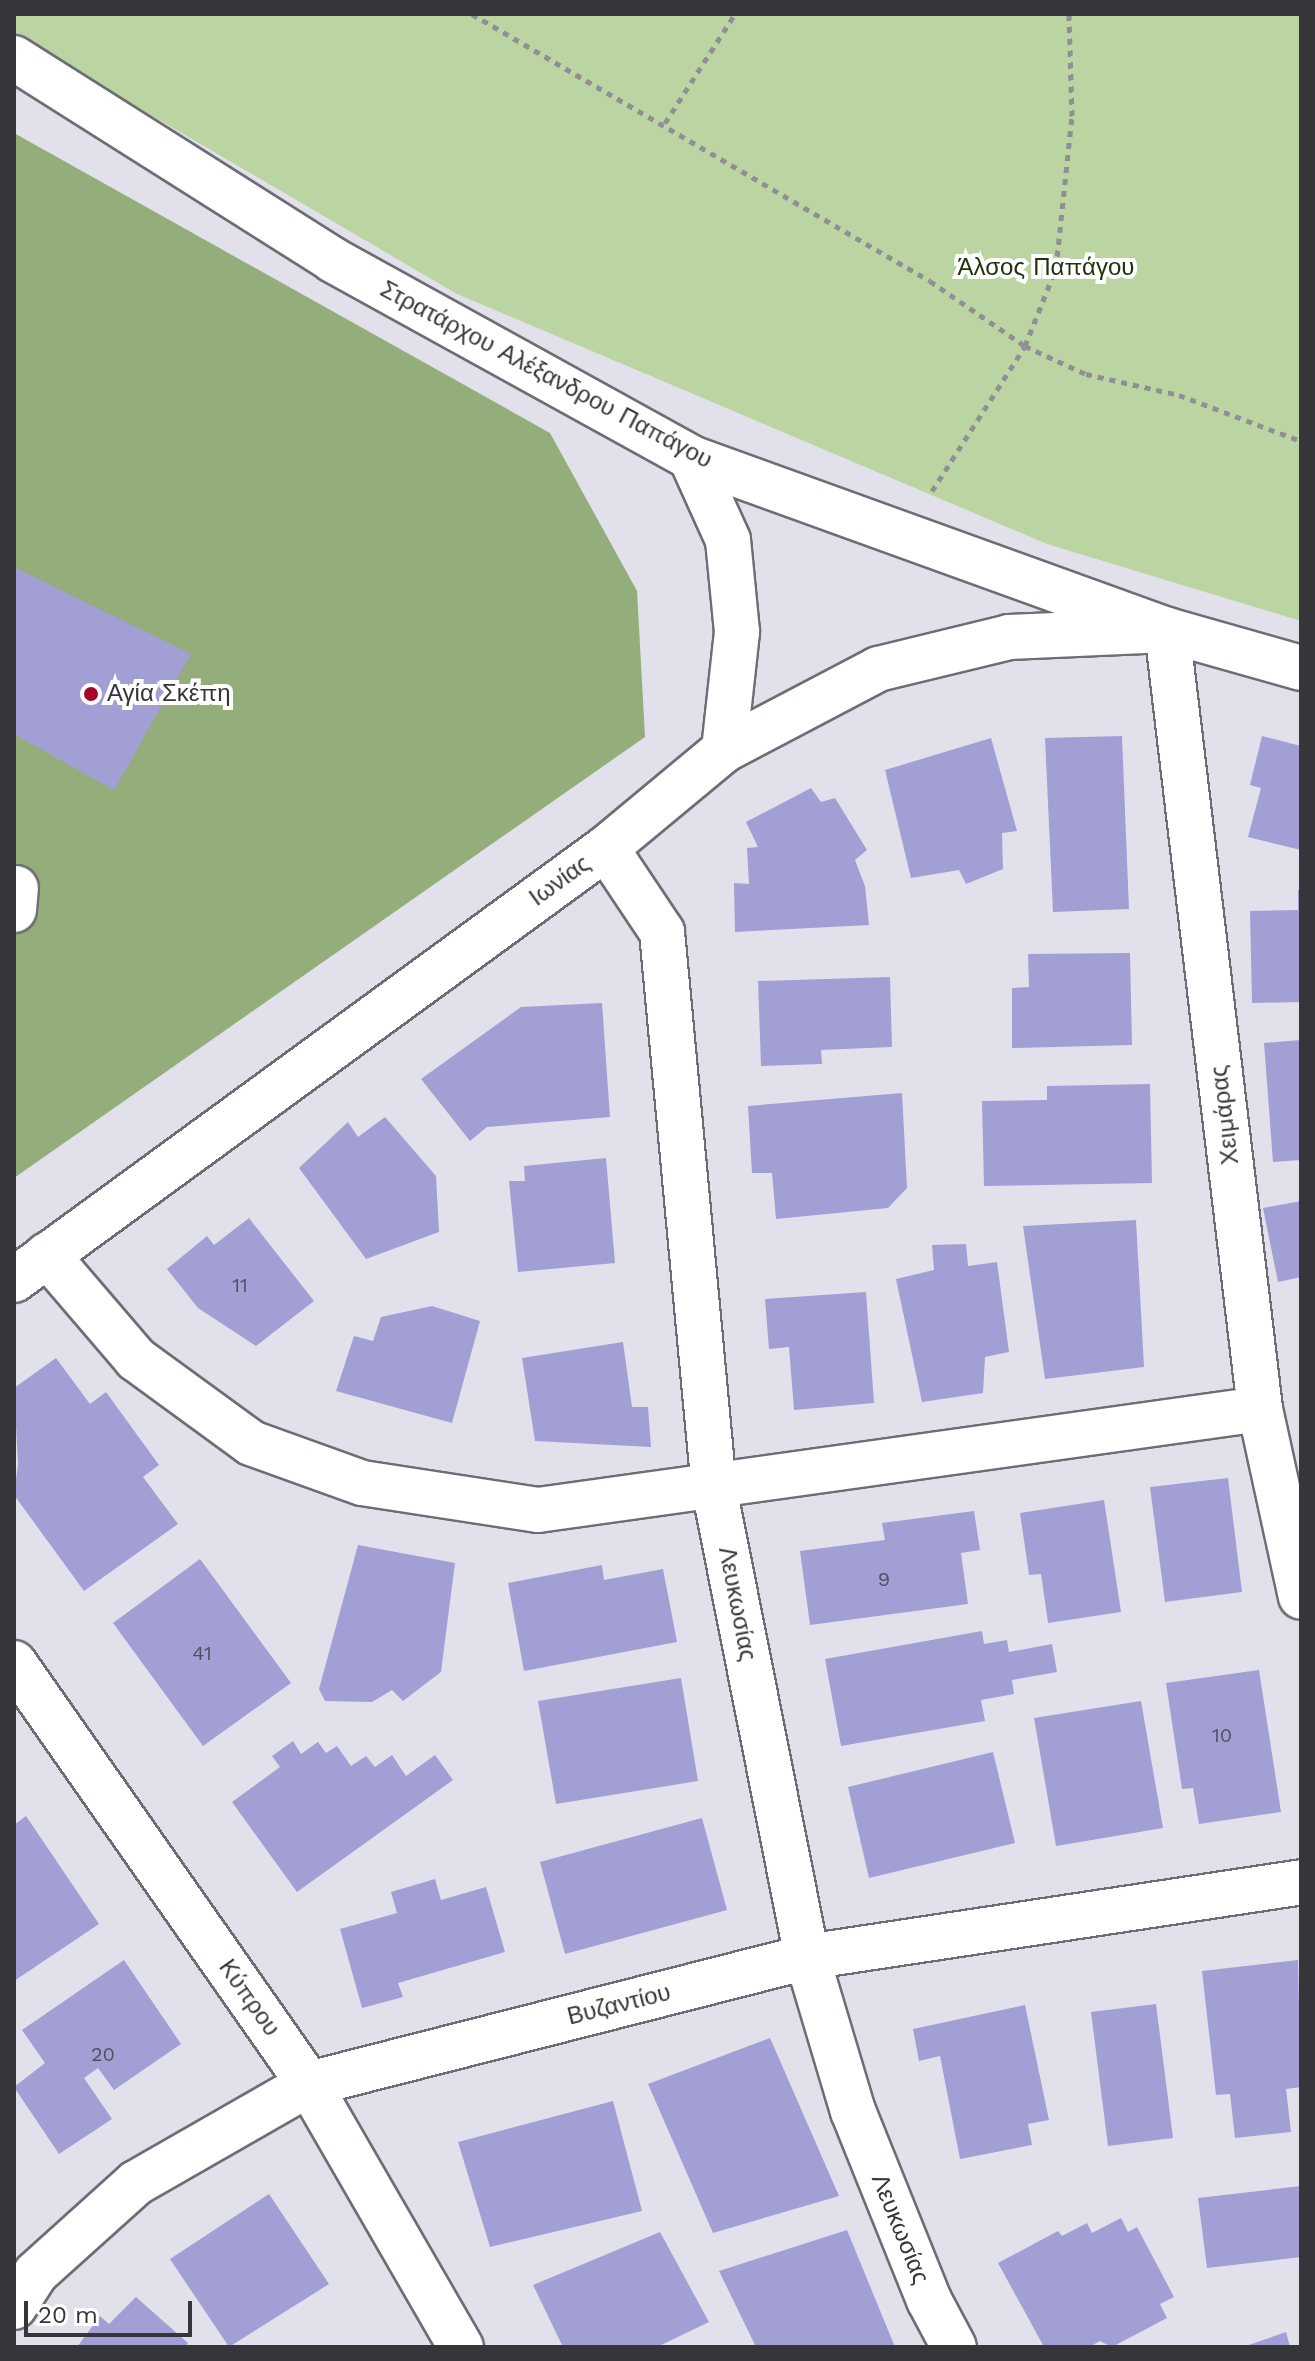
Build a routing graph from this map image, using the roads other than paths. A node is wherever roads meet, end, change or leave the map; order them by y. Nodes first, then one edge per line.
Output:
1 (14, 58) edge
2 (691, 458) junction
3 (1167, 630) junction
4 (1301, 668) edge
5 (724, 750) junction
6 (606, 848) junction
7 (30, 1267) edge
8 (1260, 1409) junction
9 (714, 1488) junction
10 (1301, 1597) edge
11 (14, 1663) edge
12 (1301, 1882) edge
13 (807, 1957) junction
14 (309, 2084) junction
15 (14, 2307) edge
16 (461, 2347) edge
17 (954, 2347) edge

1 - 2 street, Στρατάρχου Αλέξανδρου Παπάγου
2 - 3 street, Στρατάρχου Αλέξανδρου Παπάγου
2 - 5 street
3 - 4 street, Στρατάρχου Αλέξανδρου Παπάγου
3 - 5 street, Ιωνίας
3 - 8 street, Χειμάρας
5 - 6 street, Ιωνίας
6 - 7 street, Ιωνίας
6 - 9 street, Λευκωσίας
7 - 9 street
8 - 9 street
8 - 10 street, Χειμάρας
9 - 13 street, Λευκωσίας
11 - 14 street, Κύπρου
12 - 13 street, Βυζαντίου
13 - 14 street, Βυζαντίου
13 - 17 street, Λευκωσίας
14 - 15 street, Βυζαντίου
14 - 16 street, Κύπρου

